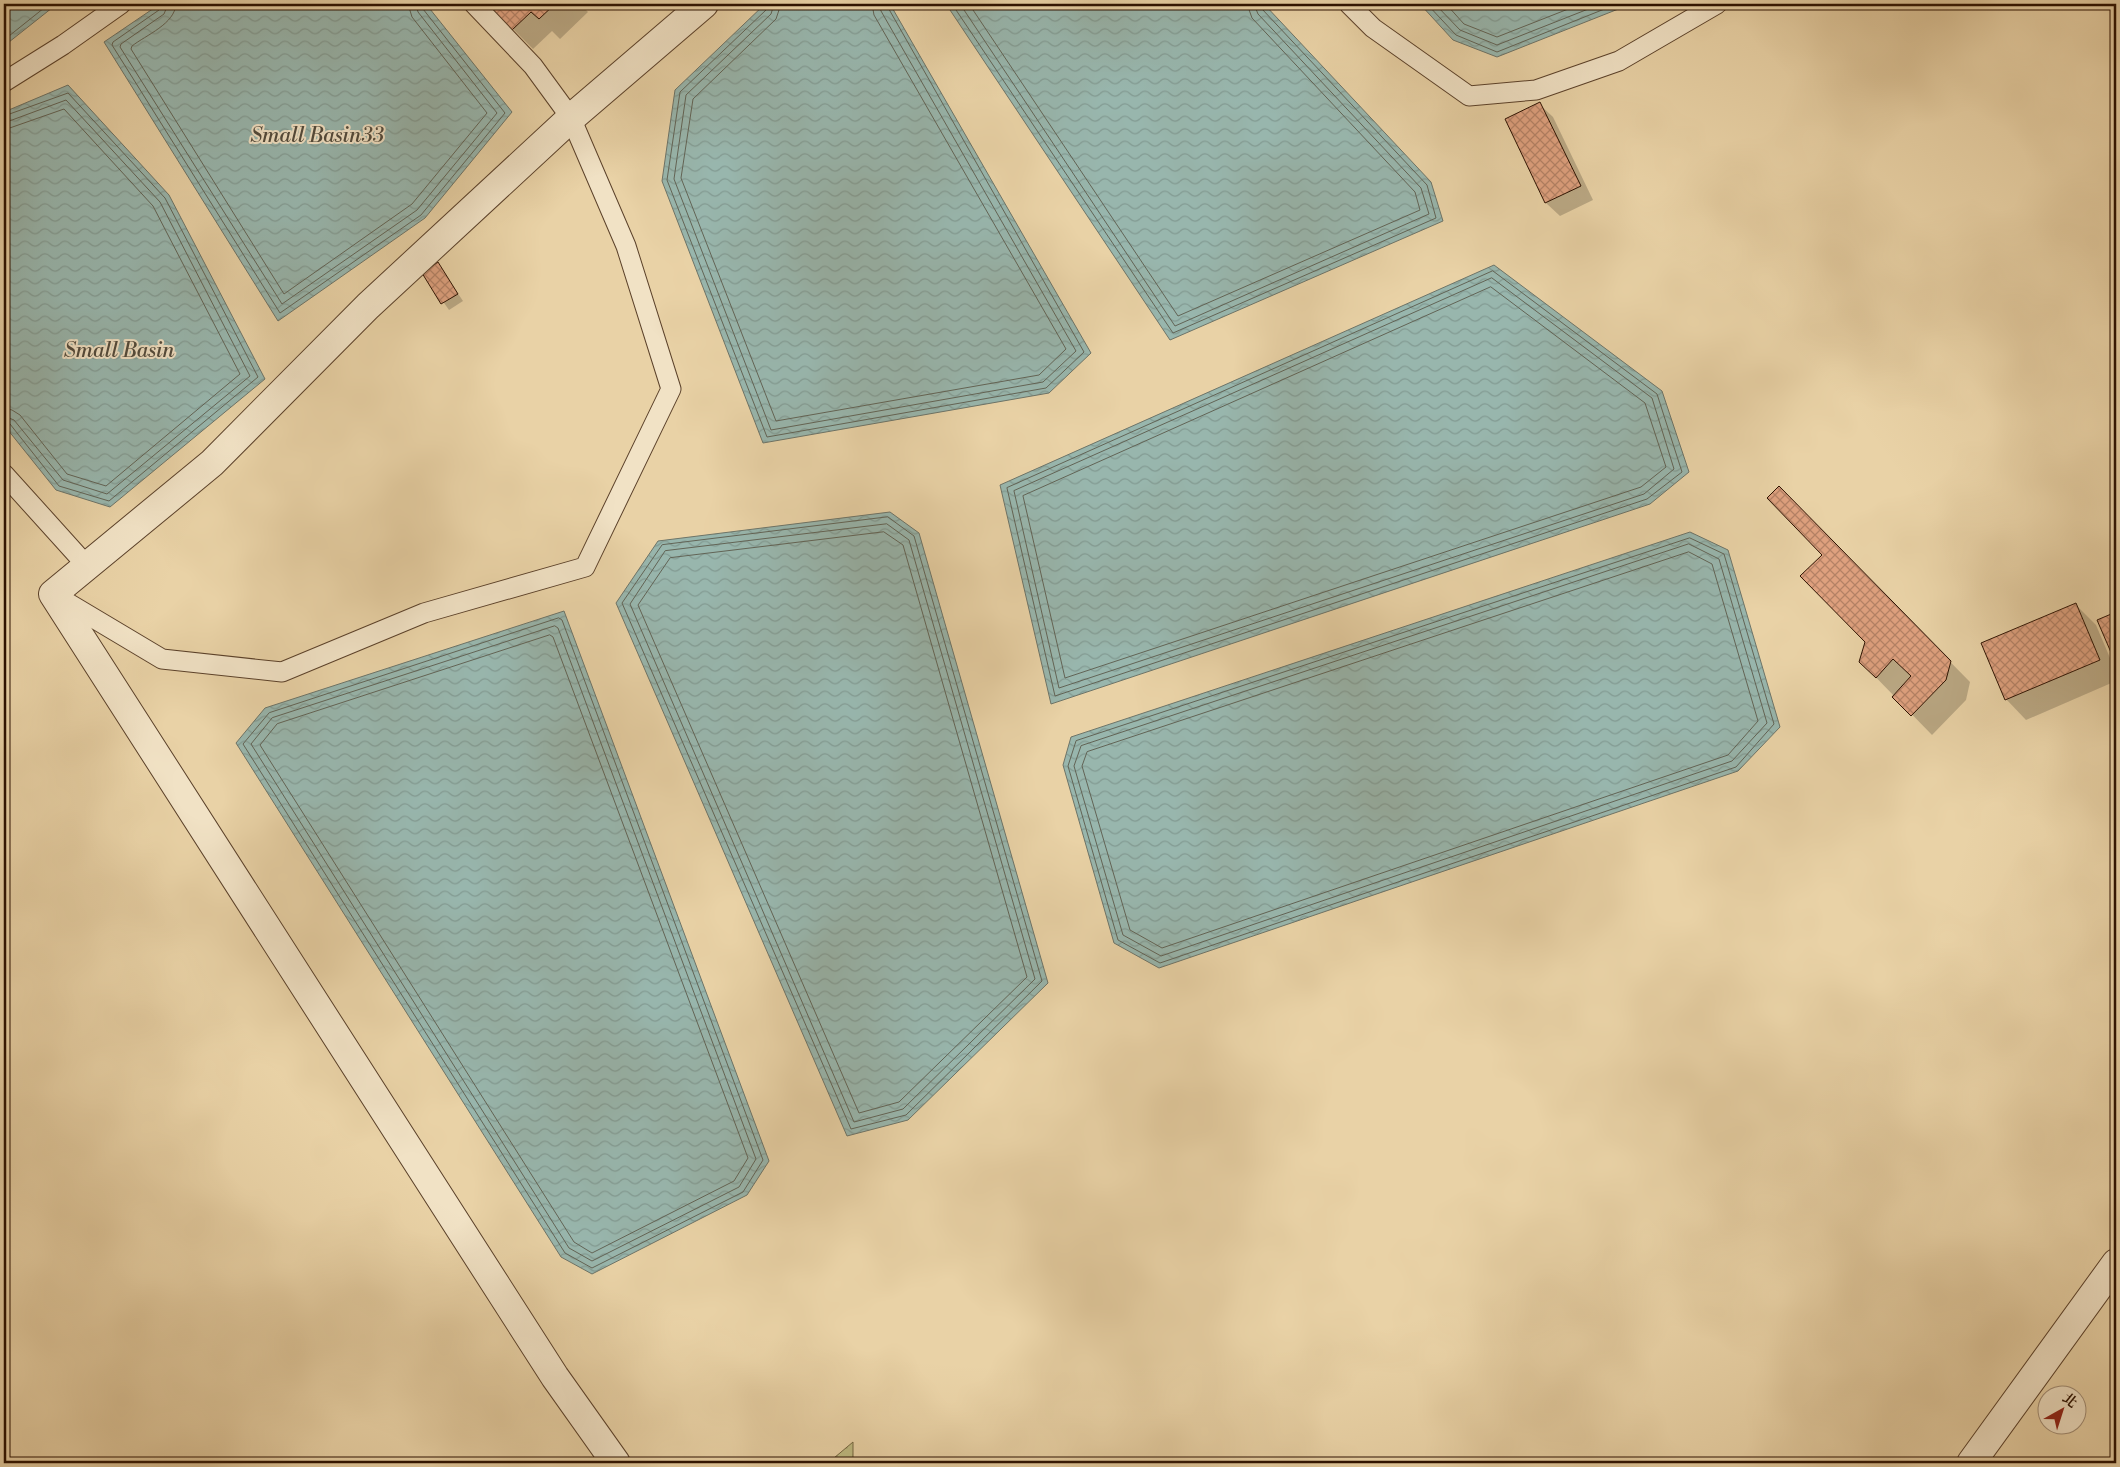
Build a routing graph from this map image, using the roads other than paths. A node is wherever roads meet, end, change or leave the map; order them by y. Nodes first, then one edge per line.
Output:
1 (121, 4) edge
2 (474, 4) edge
3 (704, 4) edge
4 (1349, 4) edge
5 (1717, 4) edge
6 (4, 82) edge
7 (571, 118) junction
8 (4, 474) edge
9 (87, 566) junction
10 (53, 594) junction
11 (2116, 1263) edge
12 (616, 1463) edge
13 (1971, 1463) edge

1 - 6 lane
2 - 7 lane
3 - 7 street
4 - 5 lane
7 - 9 street
7 - 10 lane
8 - 9 lane
9 - 10 street
10 - 12 street
11 - 13 street

